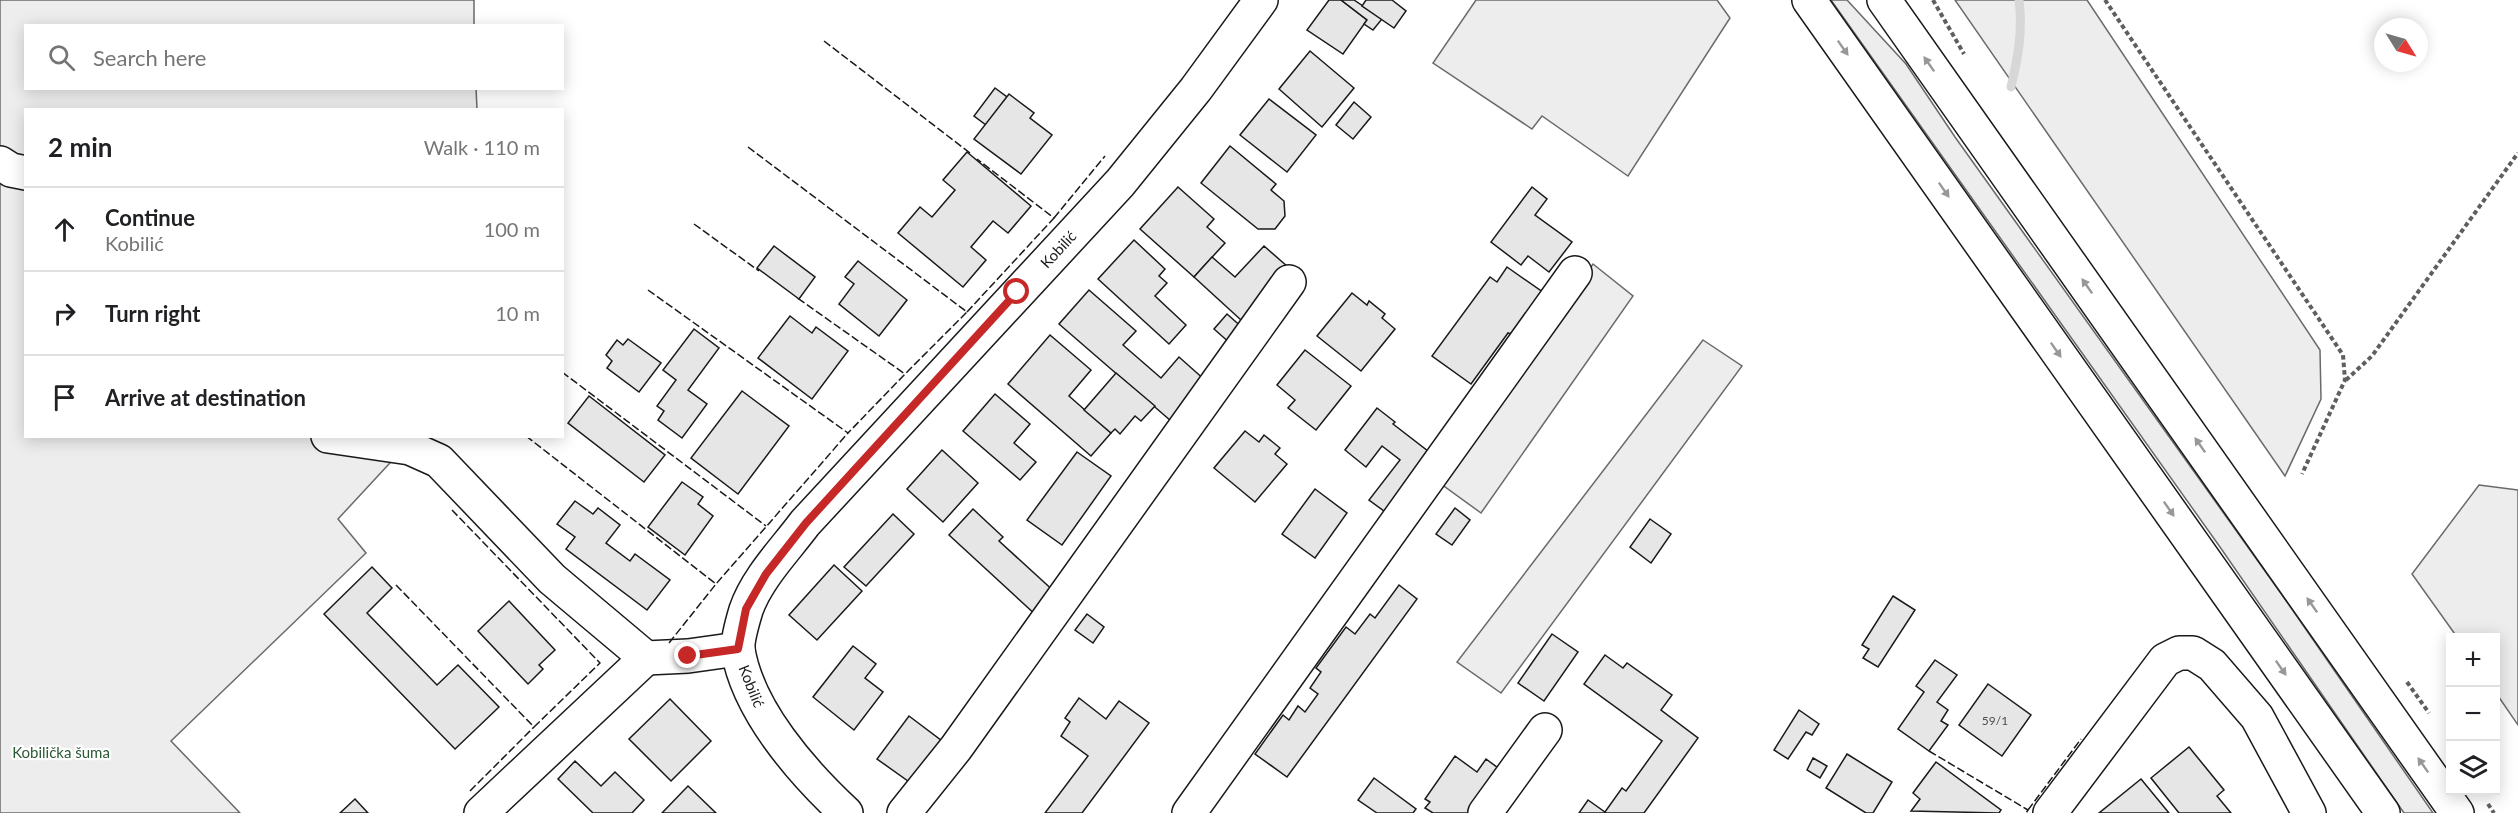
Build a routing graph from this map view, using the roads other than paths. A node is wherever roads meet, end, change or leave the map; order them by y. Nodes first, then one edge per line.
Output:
1 (1261, 0) edge
2 (1809, 0) edge
3 (1884, 0) edge
4 (0, 163) edge
5 (24, 173) edge
6 (1575, 273) dead end
7 (1289, 282) dead end
8 (342, 438) edge
9 (738, 649) junction
10 (646, 658) junction
11 (1545, 730) dead end
12 (481, 813) edge
13 (846, 813) edge
14 (904, 813) edge
15 (1189, 813) edge
16 (1485, 813) edge
17 (2050, 813) edge
18 (2309, 813) edge
19 (2383, 813) edge
20 (2457, 813) edge

1 - 9 main road, Kobilić
2 -> 19 main road
20 -> 3 main road
4 - 5 main road
6 - 15 main road
7 - 14 main road
8 - 10 main road
9 - 10 main road
9 - 13 main road, Kobilić
10 - 12 main road
11 - 16 main road
17 - 18 main road

